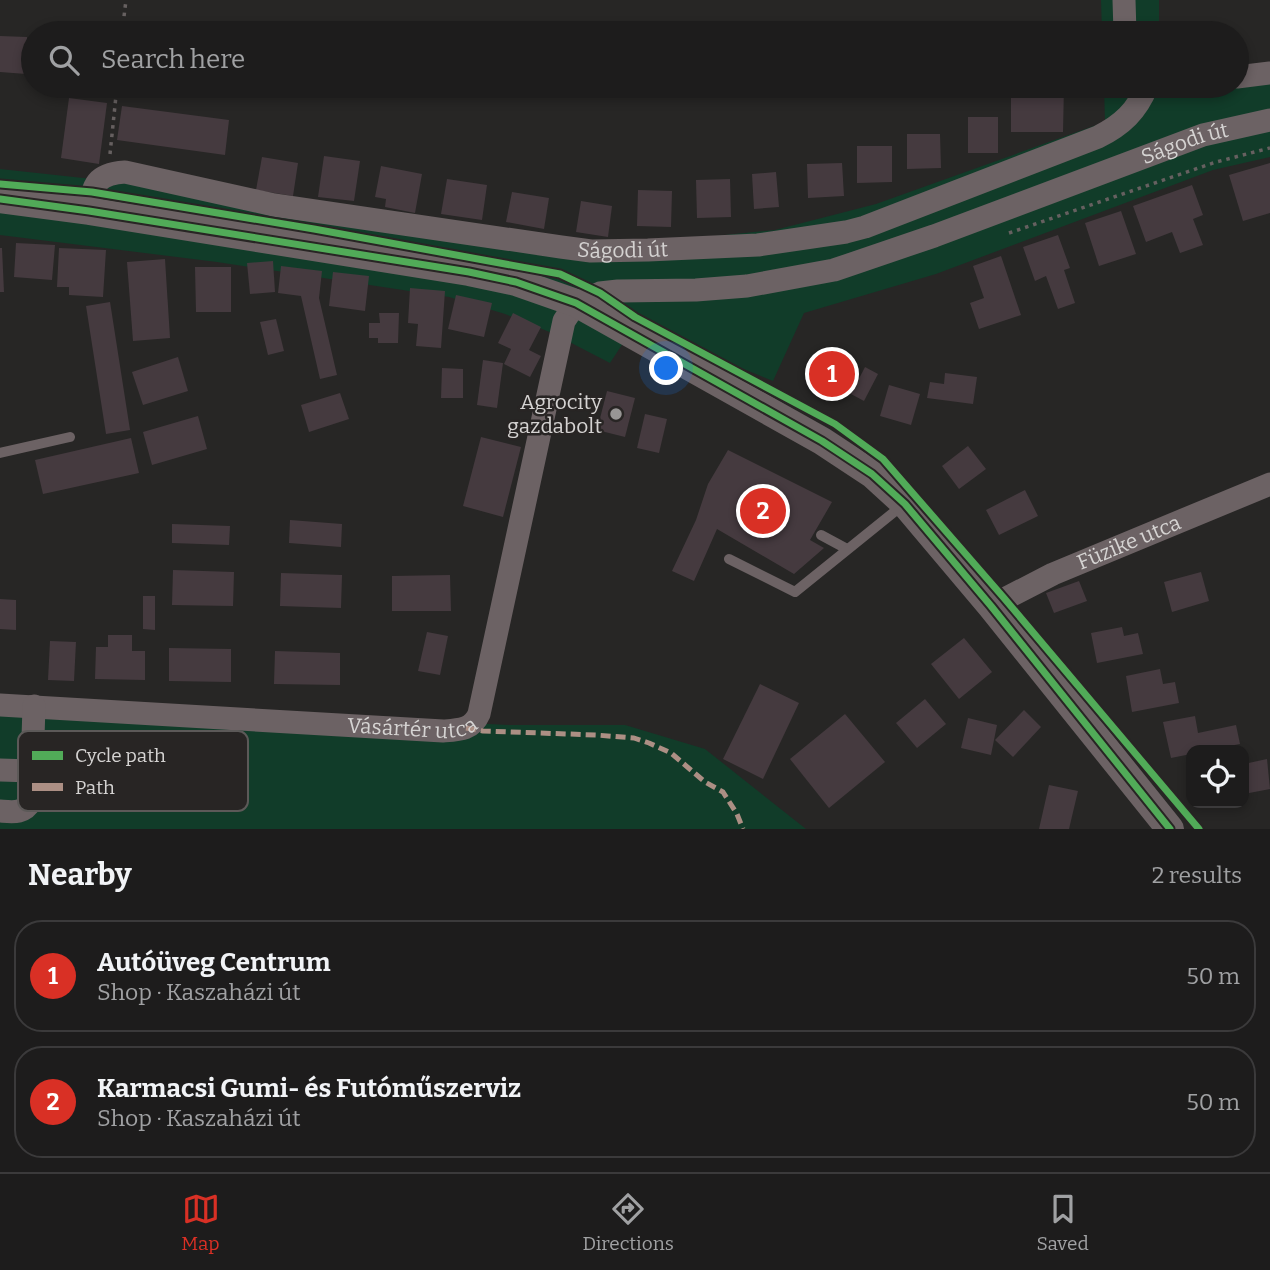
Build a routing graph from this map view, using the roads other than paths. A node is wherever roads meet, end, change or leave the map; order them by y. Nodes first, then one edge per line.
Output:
1 (1124, 0) edge
2 (1125, 21) edge
3 (1270, 73) edge
4 (1249, 76) edge
5 (1142, 98) edge
6 (1270, 120) edge
7 (0, 199) edge
8 (89, 211) junction
9 (576, 303) junction
10 (70, 437) dead end
11 (0, 453) edge
12 (1270, 484) edge
13 (905, 504) junction
14 (821, 534) dead end
15 (847, 549) junction
16 (729, 559) dead end
17 (991, 606) junction
18 (0, 705) edge
19 (34, 706) junction
20 (33, 731) edge
21 (0, 770) edge
22 (18, 771) edge
23 (0, 811) edge
24 (18, 811) edge
25 (1170, 829) edge

1 - 2 street
3 - 4 street
5 - 8 street, Ságodi út
6 - 9 street, Ságodi út
7 - 8 street
8 - 9 street
9 - 13 street
9 - 19 street, Vásártér utca
10 - 11 lane
12 - 17 street, Füzike utca
13 - 15 lane
13 - 17 street
14 - 15 lane
15 - 16 lane
17 - 25 street
18 - 19 street, Vásártér utca
19 - 20 street
21 - 22 street
23 - 24 street

